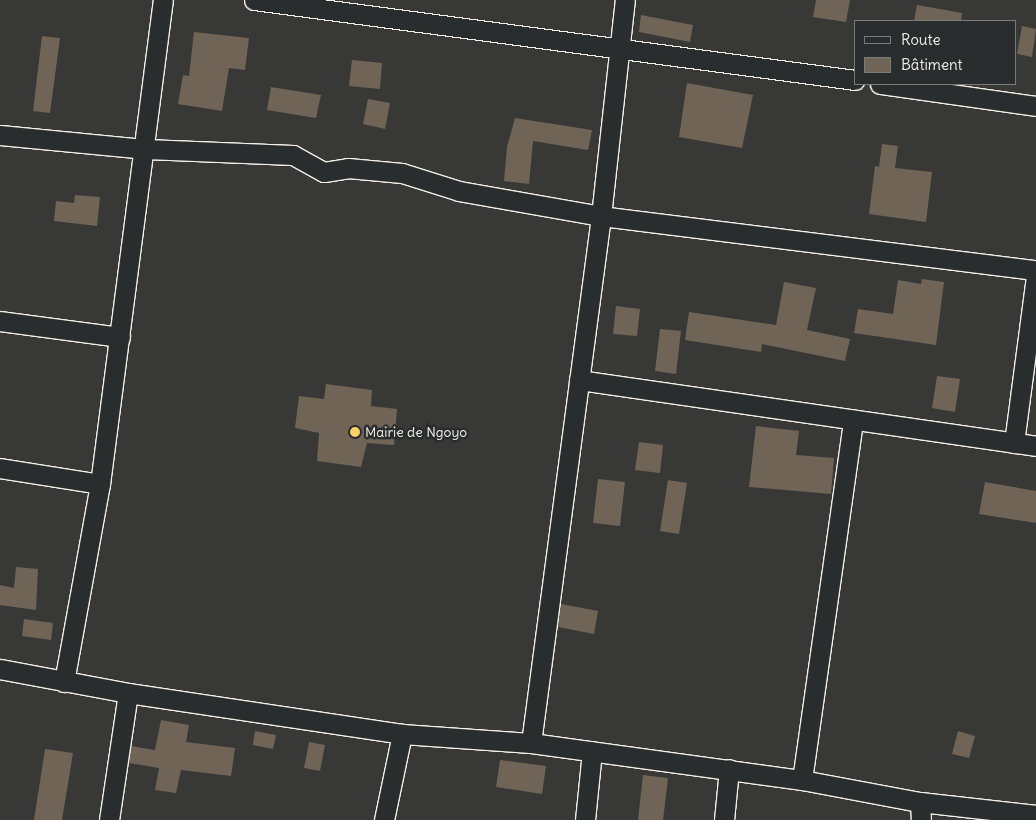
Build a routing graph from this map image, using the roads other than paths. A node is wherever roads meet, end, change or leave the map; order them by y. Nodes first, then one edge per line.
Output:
1 (163, 0) edge
2 (254, 0) edge
3 (625, 0) edge
4 (618, 48) junction
5 (854, 80) edge
6 (887, 85) edge
7 (1036, 106) edge
8 (0, 135) edge
9 (146, 149) junction
10 (601, 216) junction
11 (1036, 270) edge
12 (1036, 275) edge
13 (0, 321) edge
14 (120, 337) junction
15 (579, 380) junction
16 (853, 420) junction
17 (1014, 443) junction
18 (1036, 446) edge
19 (0, 468) edge
20 (100, 484) junction
21 (0, 669) edge
22 (64, 682) junction
23 (128, 693) junction
24 (402, 734) junction
25 (530, 743) junction
26 (592, 751) junction
27 (730, 769) junction
28 (802, 780) junction
29 (921, 811) edge
30 (1036, 815) edge
31 (109, 820) edge
32 (384, 820) edge
33 (584, 820) edge
34 (724, 820) edge

1 - 9 street
2 - 4 street
3 - 4 street
4 - 5 street
4 - 10 street
6 - 7 street
8 - 9 street
9 - 10 street
9 - 14 street
10 - 11 street
10 - 15 street
12 - 17 street
13 - 14 street
14 - 20 street
15 - 16 street
15 - 25 street
16 - 17 street
16 - 28 street
17 - 18 street
19 - 20 street
20 - 22 street
21 - 22 street
22 - 23 street
23 - 24 street
23 - 31 street
24 - 25 street
24 - 32 street
25 - 26 street
26 - 27 street
26 - 33 street
27 - 28 street
27 - 34 street
28 - 29 street
29 - 30 street

